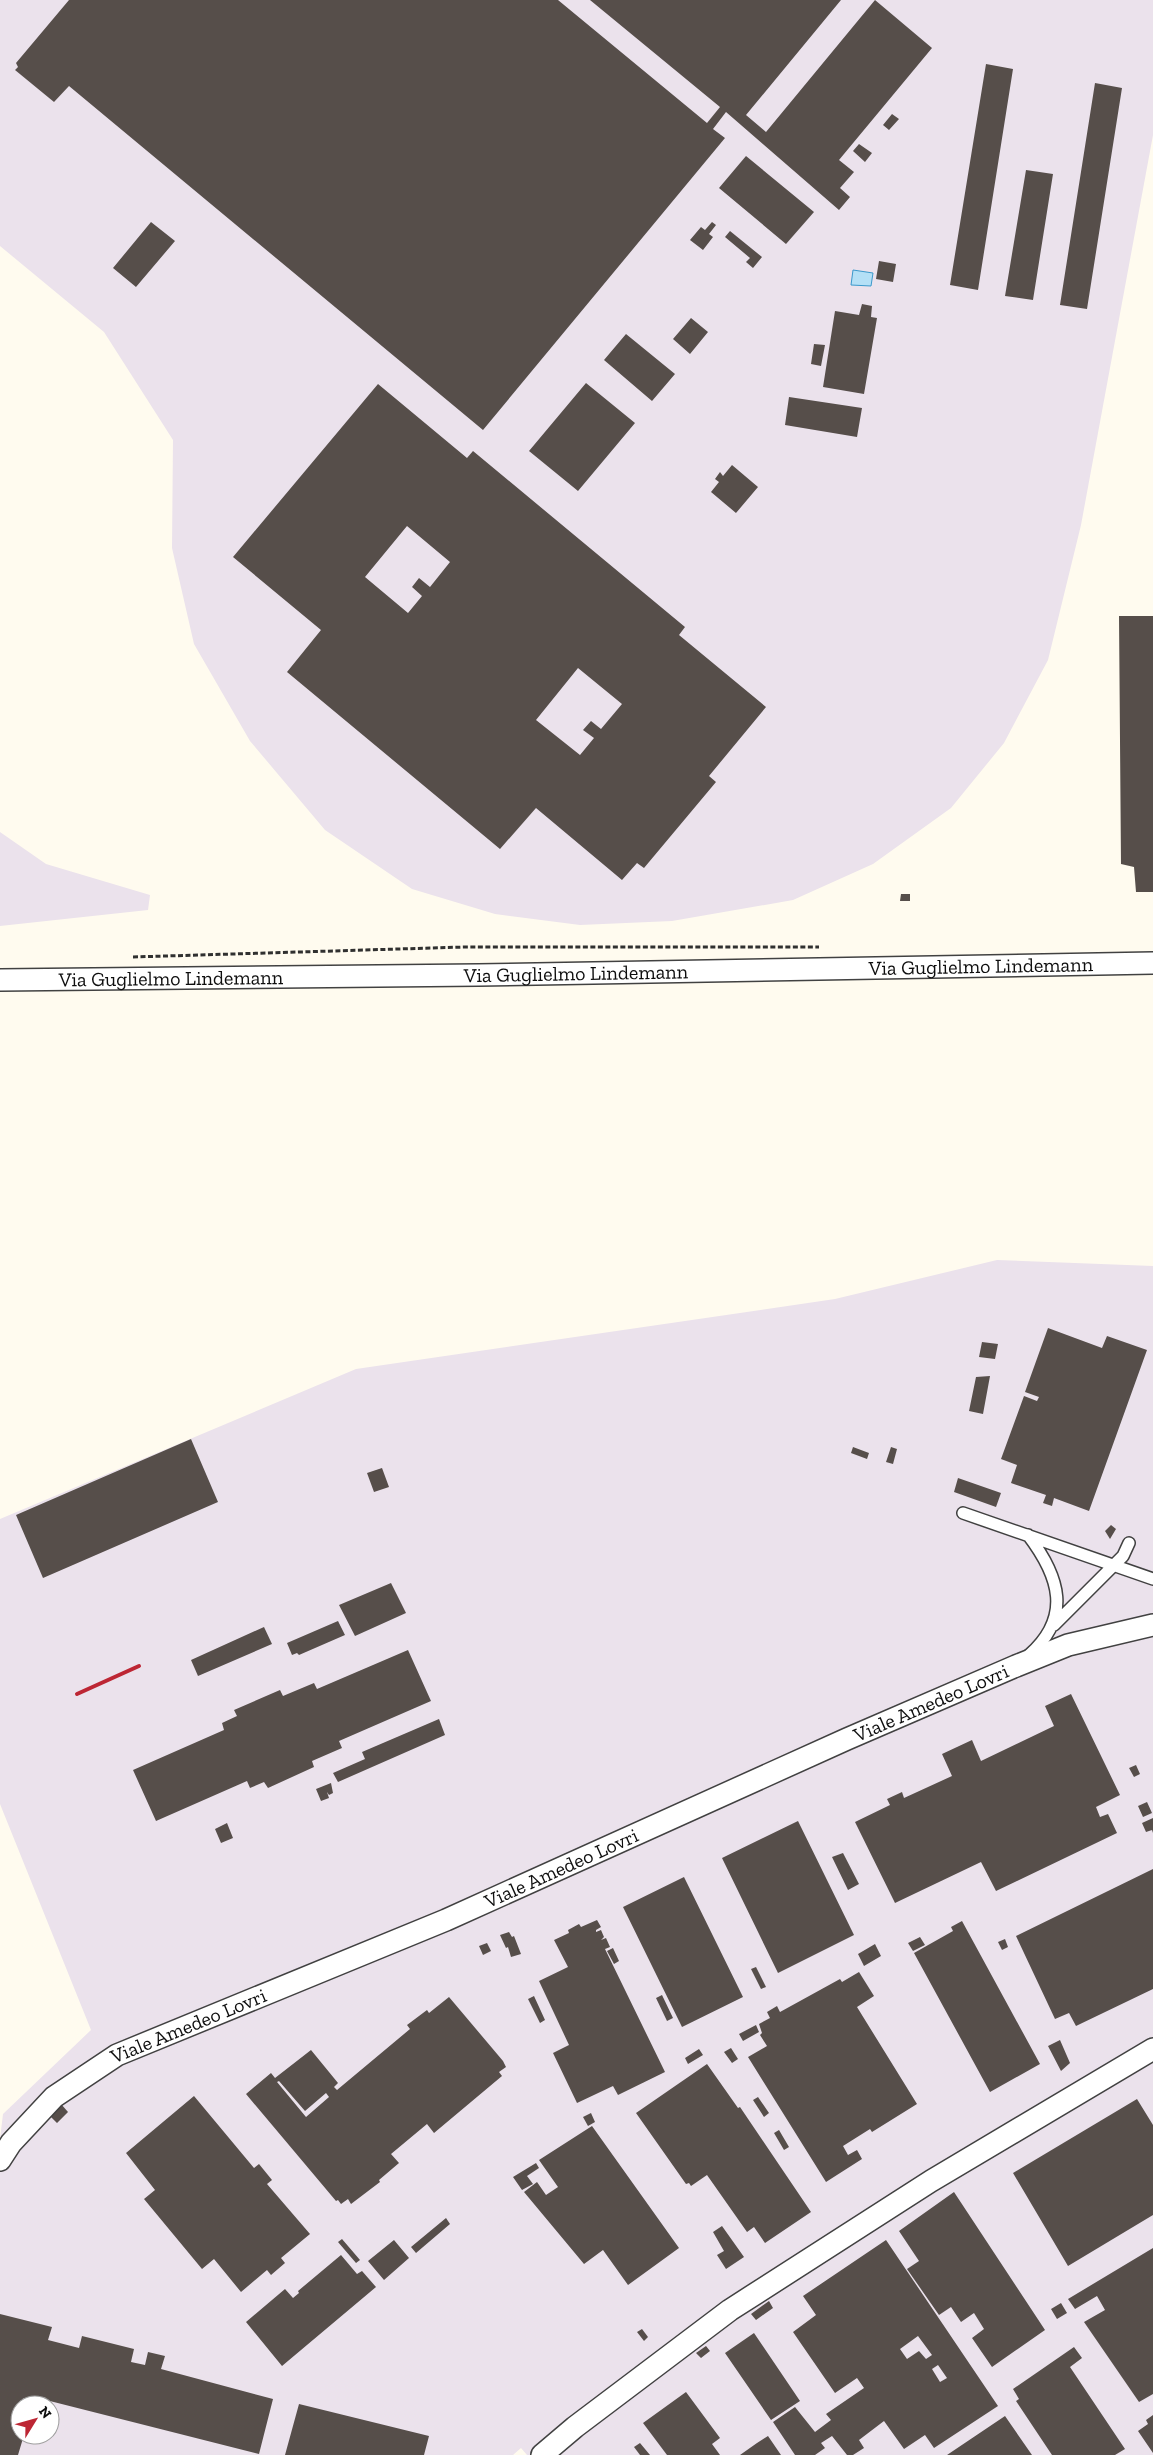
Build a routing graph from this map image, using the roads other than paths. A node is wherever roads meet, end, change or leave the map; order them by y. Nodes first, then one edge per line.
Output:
1 (1153, 963) edge
2 (0, 980) edge
3 (963, 1513) dead end
4 (1028, 1535) junction
5 (1128, 1543) dead end
6 (1114, 1565) junction
7 (1153, 1579) edge
8 (1054, 1624) junction
9 (1153, 1625) edge
10 (1016, 1666) junction
11 (1153, 2048) edge
12 (0, 2160) edge
13 (542, 2455) edge

1 - 2 street, Via Guglielmo Lindemann
3 - 4 lane
4 - 6 lane
4 - 8 lane
5 - 6 lane
6 - 7 lane
6 - 8 lane
8 - 10 lane
9 - 10 street, Viale Amedeo Lovri
10 - 12 street, Viale Amedeo Lovri
11 - 13 street

